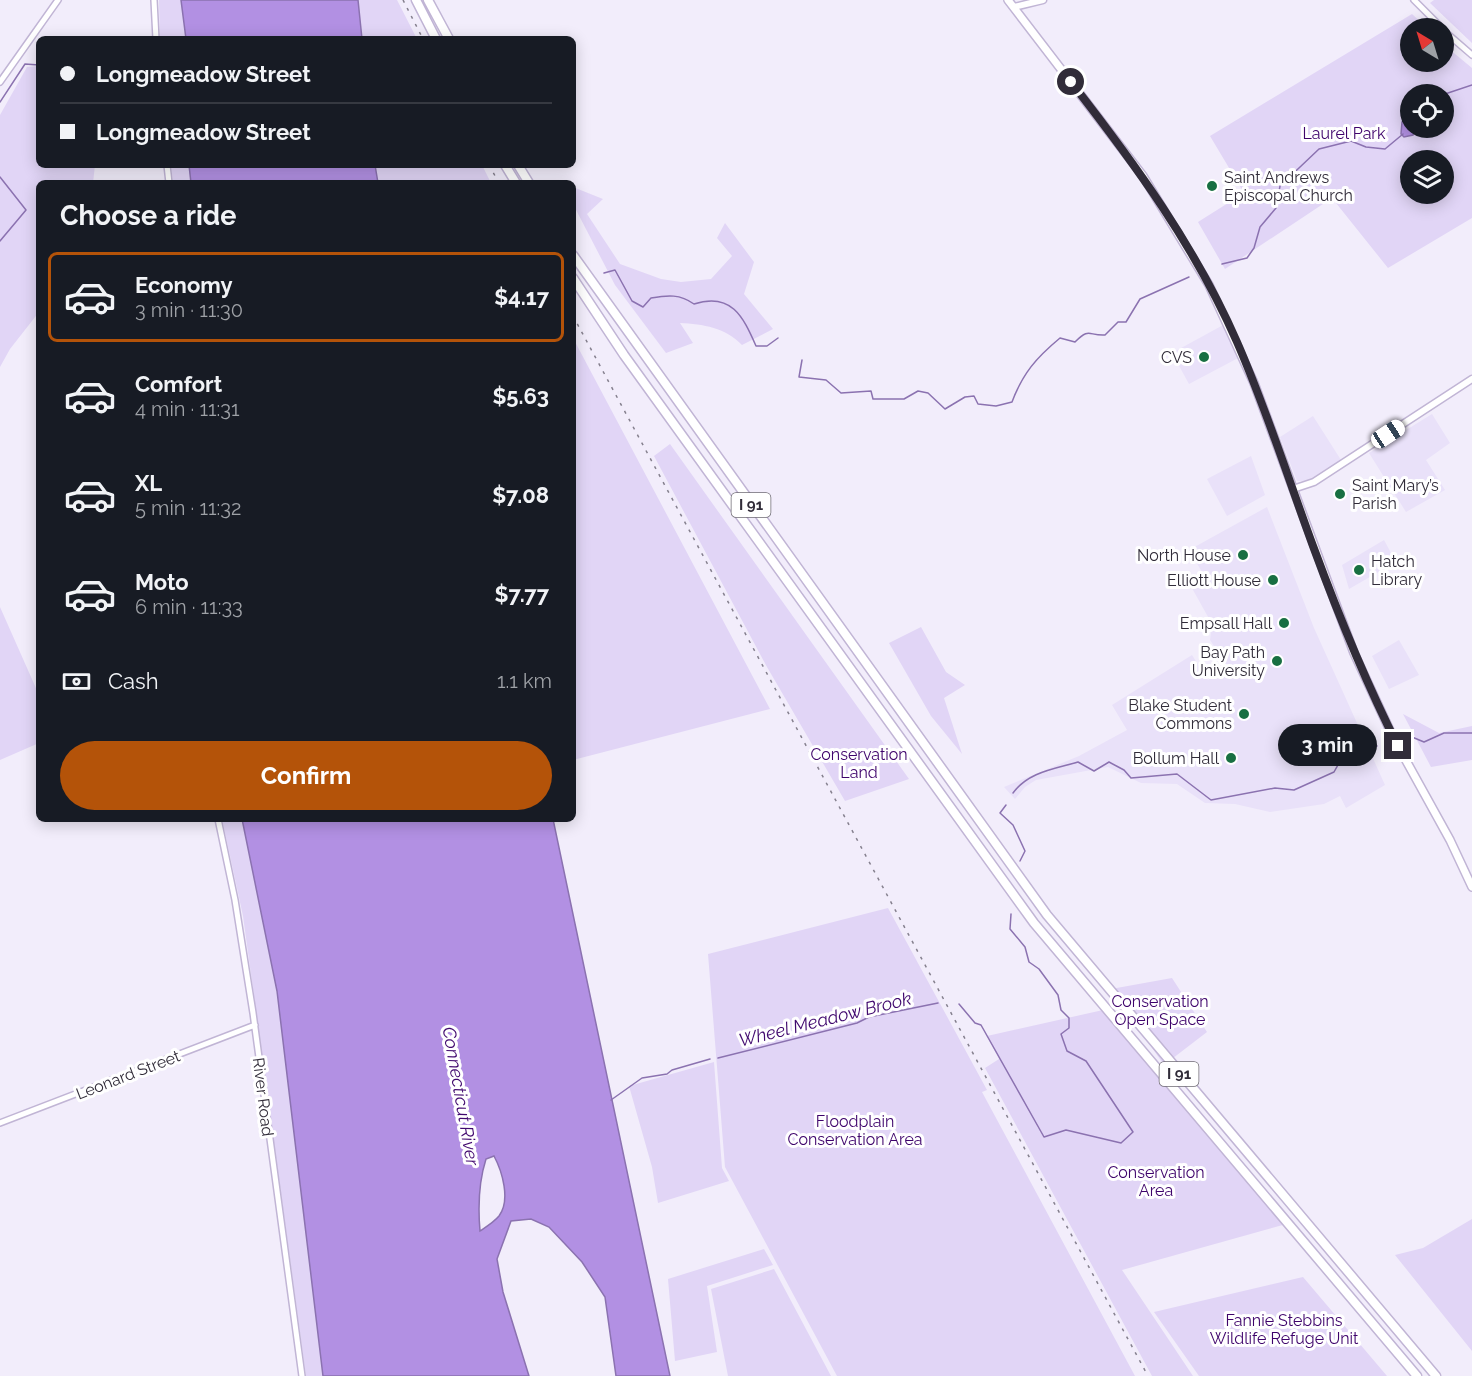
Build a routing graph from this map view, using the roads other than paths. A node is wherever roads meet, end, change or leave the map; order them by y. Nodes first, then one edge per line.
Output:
1 (58, 0) edge
2 (154, 0) edge
3 (416, 0) edge
4 (428, 0) edge
5 (1008, 0) edge
6 (1043, 0) edge
7 (1414, 0) edge
8 (1014, 7) junction
9 (1431, 18) edge
10 (156, 36) edge
11 (434, 36) edge
12 (447, 36) edge
13 (1454, 40) edge
14 (1472, 56) edge
15 (0, 82) edge
16 (576, 259) edge
17 (576, 283) edge
18 (1472, 379) edge
19 (1293, 489) junction
20 (219, 822) edge
21 (1472, 887) edge
22 (255, 1025) junction
23 (0, 1124) edge
24 (302, 1376) edge
25 (1417, 1376) edge
26 (1436, 1376) edge

1 - 15 street
2 - 10 street
3 - 11 highway
4 - 12 highway
5 - 8 main road
6 - 8 main road
7 - 9 street
8 - 19 main road
13 - 14 street
16 - 26 highway, I 91
17 - 25 highway, I 91
18 - 19 main road
19 - 21 main road
20 - 22 street, River Road
22 - 23 street, Leonard Street
22 - 24 street, River Road

